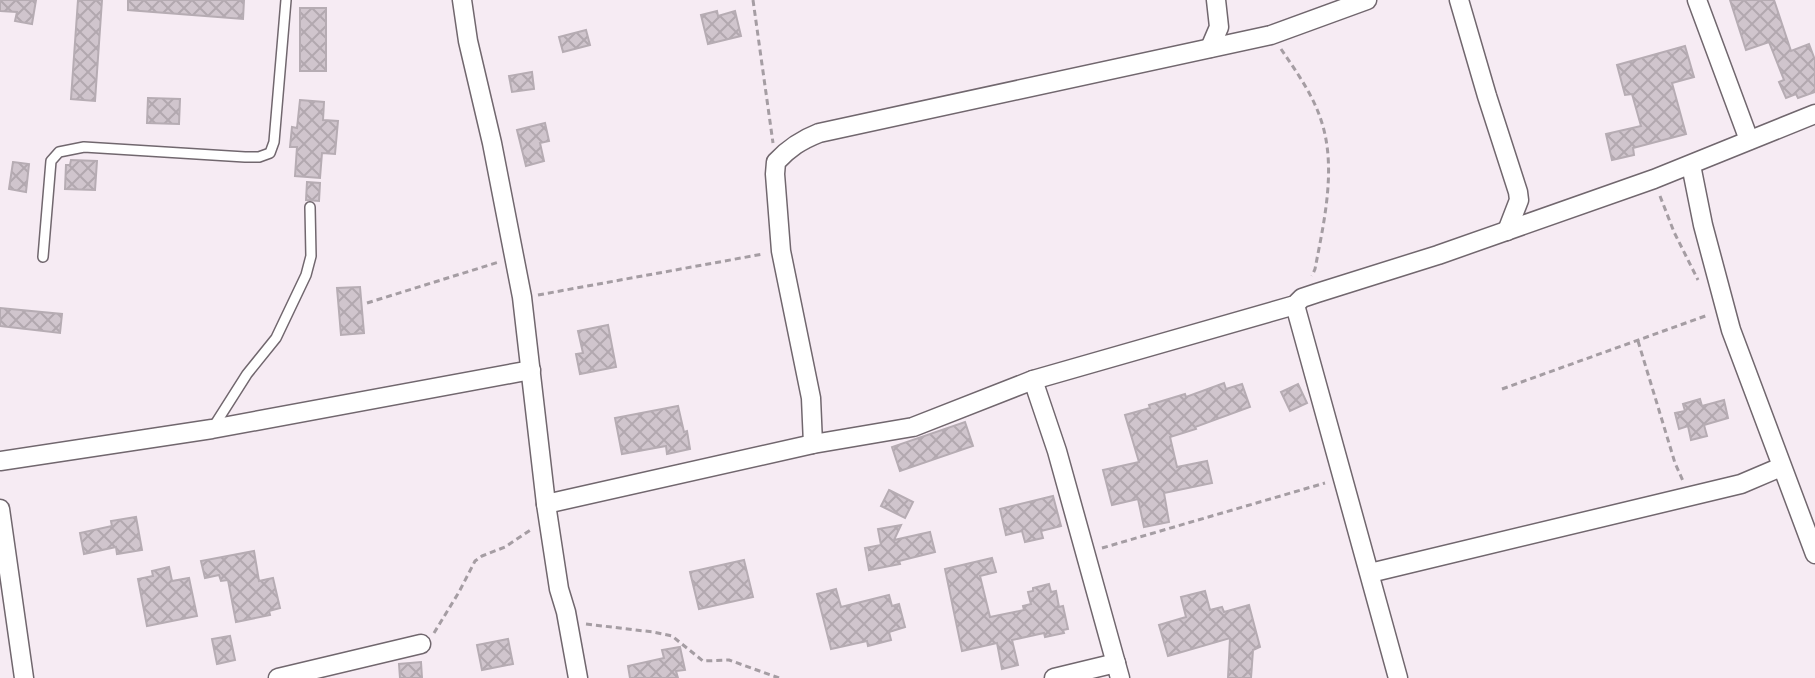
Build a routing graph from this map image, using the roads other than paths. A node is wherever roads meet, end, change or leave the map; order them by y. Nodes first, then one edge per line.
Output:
1 (286, 0) edge
2 (462, 0) edge
3 (1216, 0) edge
4 (1367, 0) edge
5 (1459, 0) edge
6 (1697, 0) edge
7 (1210, 48) junction
8 (1815, 114) edge
9 (1749, 140) junction
10 (1691, 165) junction
11 (310, 207) dead end
12 (1507, 231) junction
13 (43, 257) dead end
14 (1298, 302) junction
15 (531, 370) junction
16 (1033, 380) junction
17 (212, 429) junction
18 (813, 444) junction
19 (0, 461) edge
20 (1781, 467) junction
21 (0, 509) edge
22 (547, 511) junction
23 (1815, 554) edge
24 (1370, 573) junction
25 (421, 644) road end
26 (1118, 671) edge
27 (24, 678) edge
28 (278, 678) edge
29 (578, 678) edge
30 (1054, 678) edge
31 (1398, 678) edge

1 - 13 lane
2 - 15 street
3 - 7 street
4 - 7 street
5 - 12 street
6 - 9 street
7 - 18 street
8 - 9 street
9 - 10 street
10 - 12 street
10 - 20 street
11 - 17 lane
12 - 14 street
14 - 16 street
14 - 24 street
15 - 17 street
15 - 22 street
16 - 18 street
16 - 26 street
17 - 19 street
18 - 22 street
20 - 23 street
20 - 24 street
21 - 27 street
22 - 29 street
24 - 31 street
25 - 28 street
26 - 30 street

